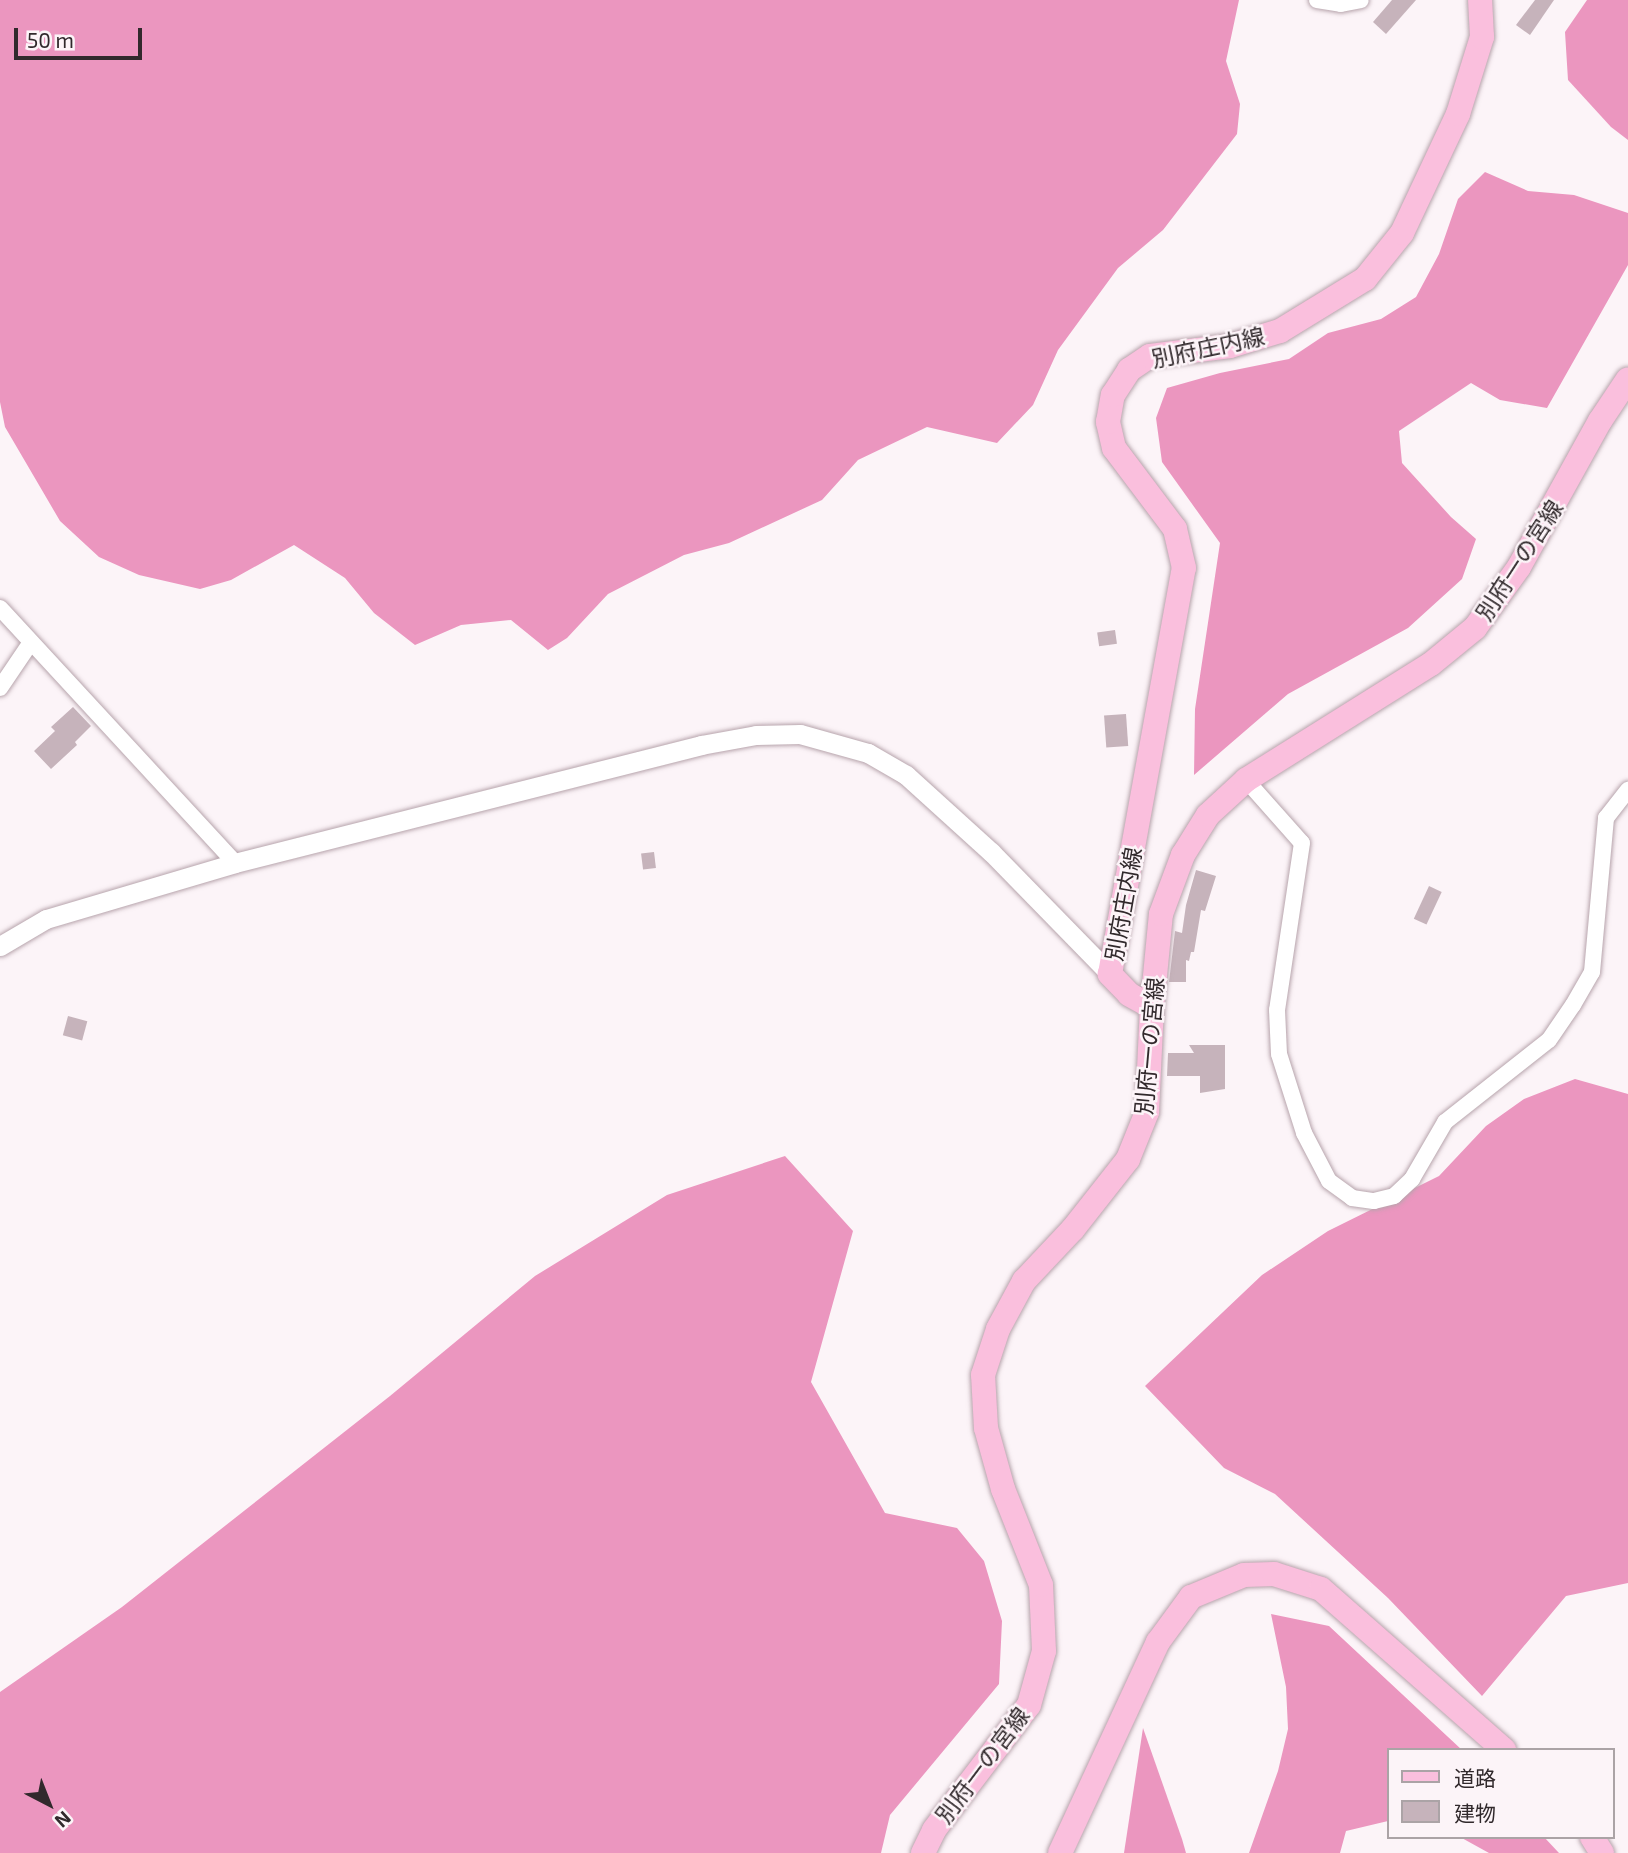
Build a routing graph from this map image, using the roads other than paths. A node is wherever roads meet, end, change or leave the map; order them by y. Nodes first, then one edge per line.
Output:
1 (1317, 0) edge
2 (1361, 0) edge
3 (1480, 0) edge
4 (1628, 379) edge
5 (0, 608) edge
6 (31, 642) junction
7 (0, 688) edge
8 (1246, 780) junction
9 (1628, 790) edge
10 (235, 863) junction
11 (0, 946) edge
12 (1110, 974) junction
13 (1152, 1007) junction
14 (1502, 1748) edge
15 (923, 1853) edge
16 (1060, 1853) edge

1 - 2 street
3 - 12 main road, 別府庄内線
4 - 8 main road, 別府一の宮線
5 - 6 street
6 - 7 street
6 - 10 street
8 - 9 street
8 - 13 main road, 別府一の宮線
10 - 11 street
10 - 12 street
12 - 13 main road, 別府庄内線
13 - 15 main road, 別府一の宮線
14 - 16 main road

